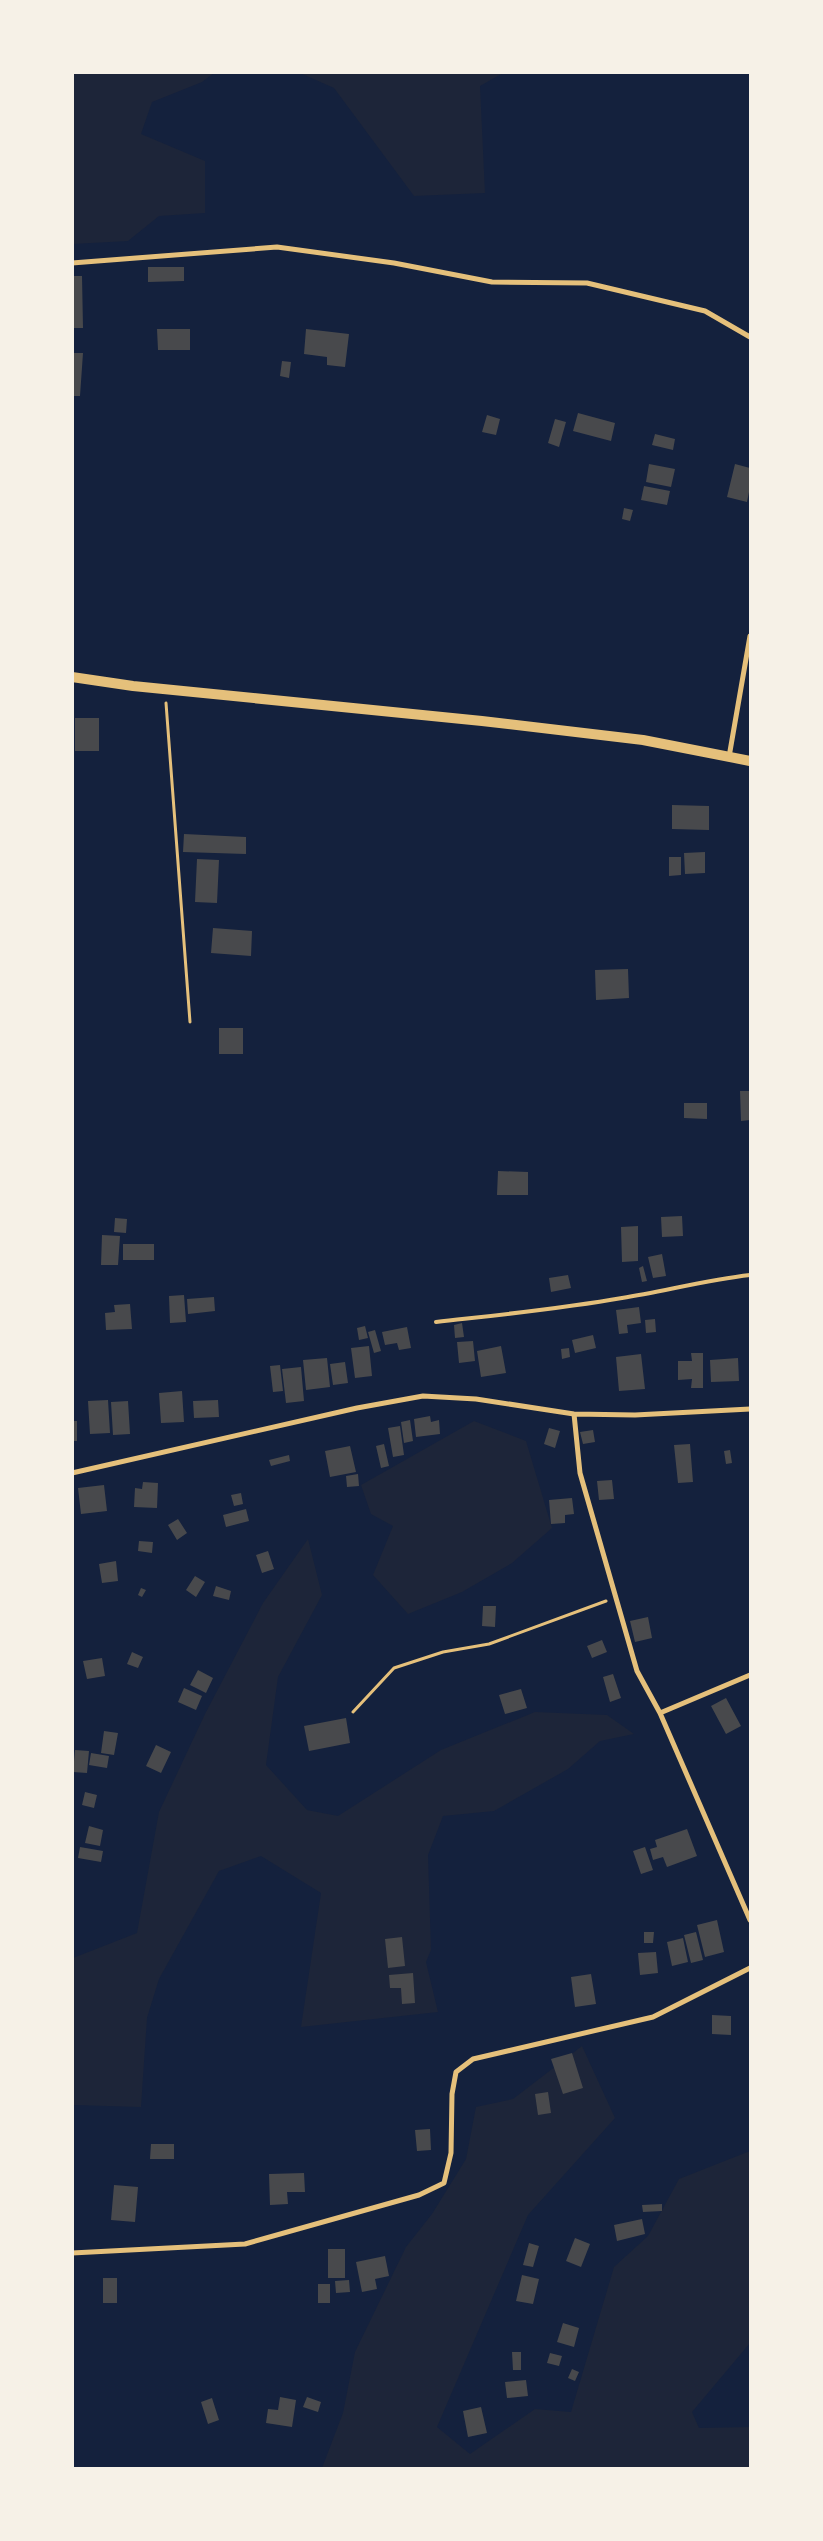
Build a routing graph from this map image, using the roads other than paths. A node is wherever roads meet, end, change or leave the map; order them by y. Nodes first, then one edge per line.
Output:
1 (72, 263) edge
2 (750, 337) edge
3 (750, 636) edge
4 (72, 677) edge
5 (730, 757) junction
6 (750, 761) edge
7 (750, 1275) edge
8 (436, 1322) dead end
9 (750, 1409) edge
10 (574, 1414) junction
11 (72, 1473) edge
12 (750, 1675) edge
13 (660, 1713) junction
14 (750, 1920) edge
15 (750, 1968) edge
16 (72, 2253) edge

1 - 2 street
3 - 5 street
4 - 5 main road
5 - 6 main road
7 - 8 lane
9 - 10 street
10 - 11 street
10 - 13 street
12 - 13 street
13 - 14 street
15 - 16 street

